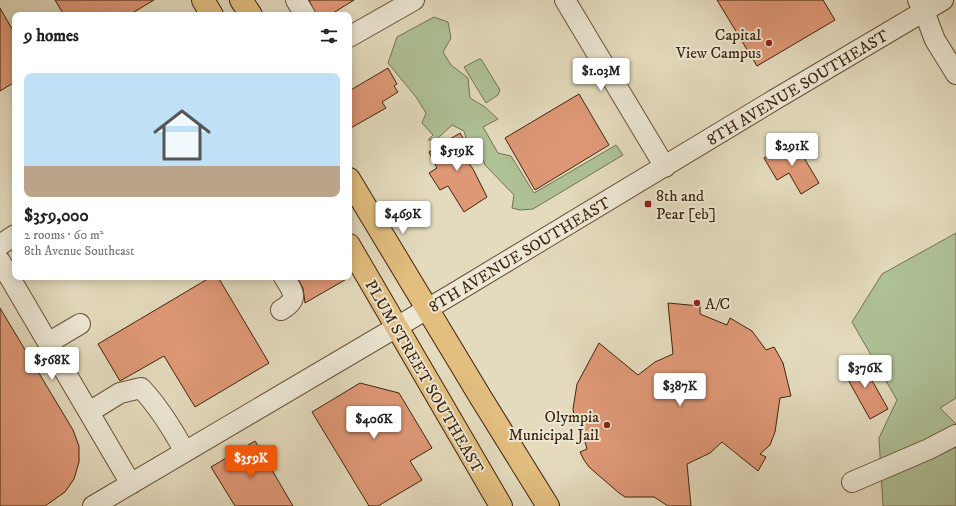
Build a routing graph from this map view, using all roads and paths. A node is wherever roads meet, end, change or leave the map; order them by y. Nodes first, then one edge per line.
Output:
1 (203, 0) edge
2 (241, 0) edge
3 (296, 0) edge
4 (414, 0) edge
5 (565, 0) edge
6 (943, 0) edge
7 (921, 6) edge
8 (384, 7) edge
9 (210, 12) edge
10 (249, 12) edge
11 (303, 12) edge
12 (352, 34) edge
13 (956, 74) edge
14 (665, 167) junction
15 (352, 184) edge
16 (12, 237) edge
17 (0, 245) edge
18 (352, 250) edge
19 (0, 261) edge
20 (286, 280) edge
21 (427, 309) junction
22 (281, 310) dead end
23 (80, 324) dead end
24 (397, 326) junction
25 (48, 343) junction
26 (89, 412) junction
27 (956, 434) edge
28 (185, 452) junction
29 (852, 482) dead end
30 (131, 484) junction
31 (93, 506) edge
32 (501, 506) edge
33 (548, 506) edge

1 - 9 main road
2 - 10 main road
3 - 11 street
4 - 8 street
5 - 14 street
6 - 7 street, 8TH AVENUE SOUTHEAST
7 - 13 street
7 - 14 street, 8TH AVENUE SOUTHEAST
8 - 12 street
14 - 21 street, 8TH AVENUE SOUTHEAST
15 - 21 main road
16 - 17 street
18 - 24 main road, PLUM STREET SOUTHEAST
19 - 25 street
20 - 22 street
21 - 24 street, 8TH AVENUE SOUTHEAST
21 - 33 main road
23 - 25 street
24 - 28 street, 8TH AVENUE SOUTHEAST
24 - 32 main road, PLUM STREET SOUTHEAST
25 - 26 street
26 - 28 street
26 - 30 street
27 - 29 street
28 - 30 street, 8TH AVENUE SOUTHEAST
30 - 31 street, 8TH AVENUE SOUTHEAST

